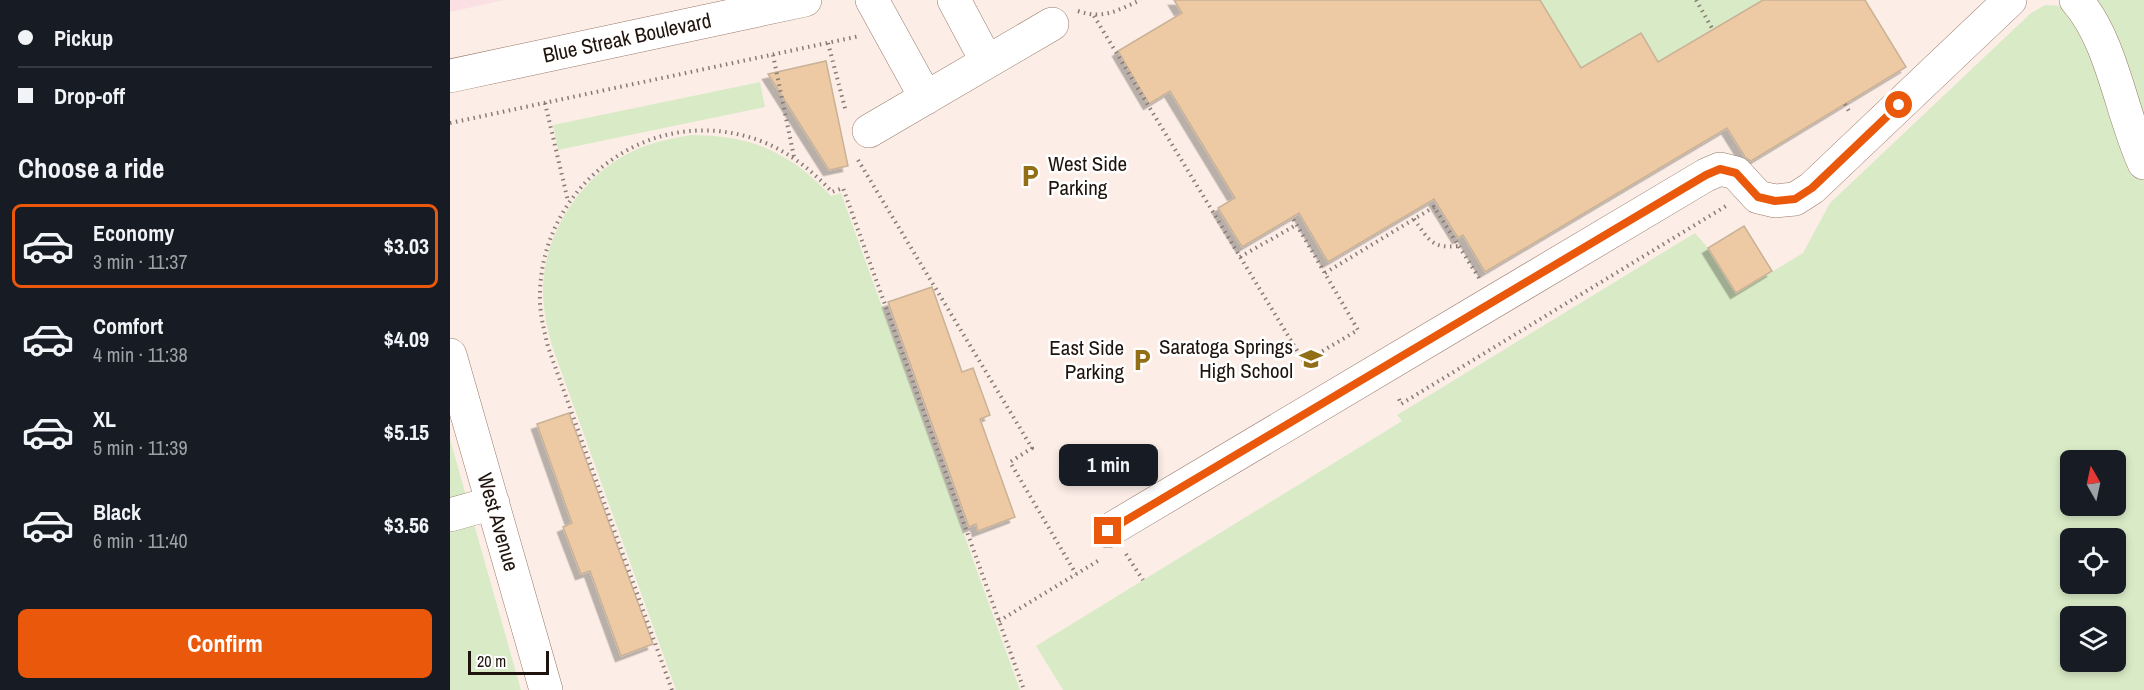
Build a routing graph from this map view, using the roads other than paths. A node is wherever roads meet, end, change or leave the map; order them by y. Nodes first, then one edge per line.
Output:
1 (805, 0) edge
2 (872, 0) edge
3 (954, 0) edge
4 (2010, 0) edge
5 (2076, 0) edge
6 (1061, 16) road end
7 (987, 62) junction
8 (450, 76) edge
9 (926, 98) junction
10 (858, 136) road end
11 (2144, 163) edge
12 (450, 355) edge
13 (493, 503) junction
14 (450, 515) edge
15 (1111, 546) road end
16 (546, 690) edge

1 - 8 street, Blue Streak Boulevard
2 - 9 street
3 - 7 street
4 - 15 street
5 - 11 street
6 - 7 street
7 - 9 street
9 - 10 street
12 - 13 street, West Avenue
13 - 14 street
13 - 16 street, West Avenue

